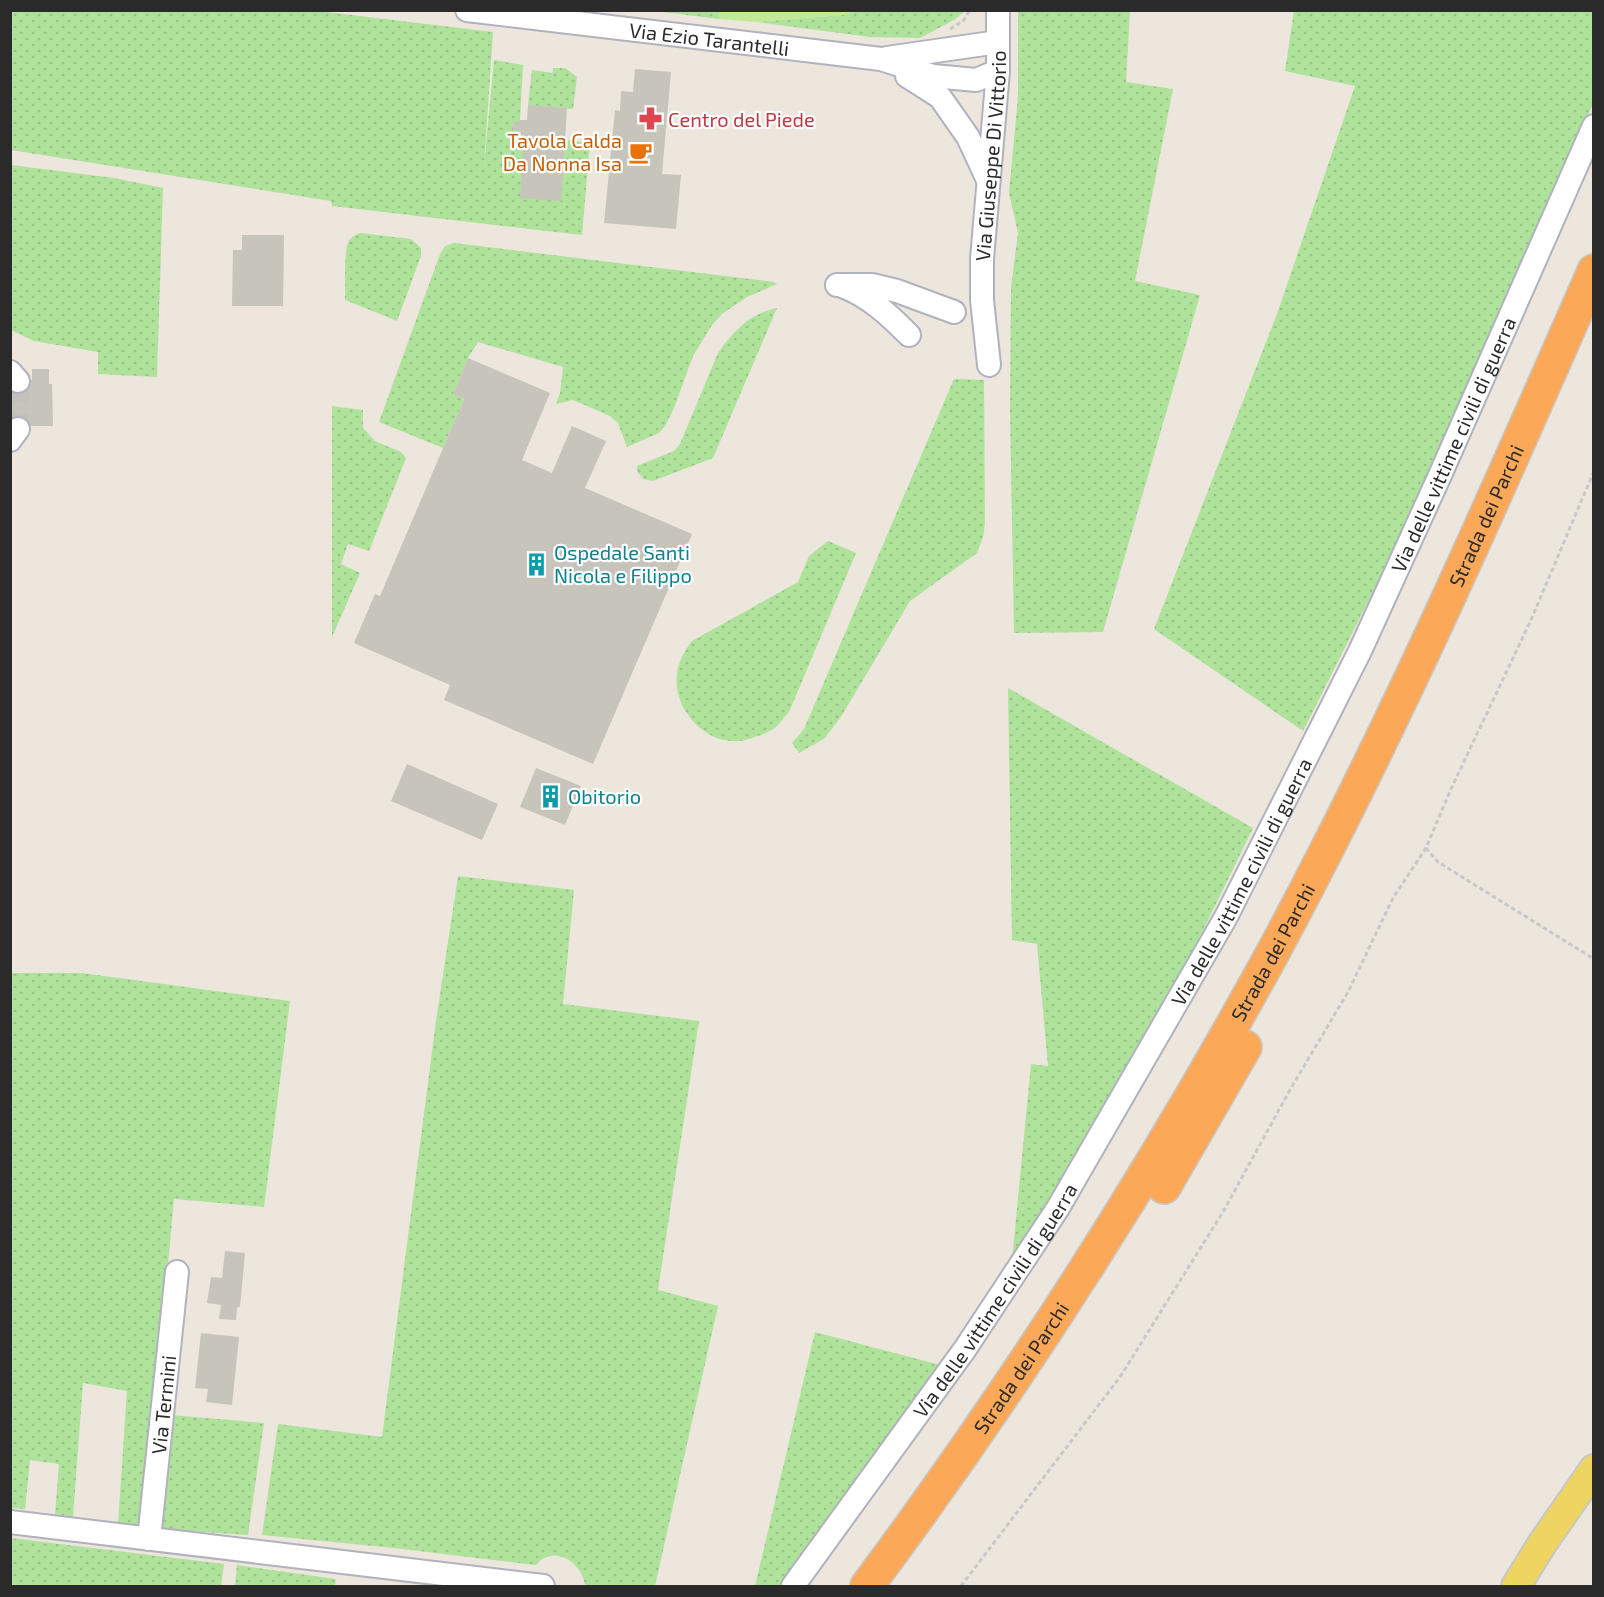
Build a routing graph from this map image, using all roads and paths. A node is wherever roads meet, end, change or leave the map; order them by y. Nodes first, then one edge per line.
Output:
1 (467, 10) edge
2 (998, 10) edge
3 (998, 42) junction
4 (881, 59) junction
5 (998, 71) junction
6 (1593, 126) edge
7 (989, 181) junction
8 (1593, 271) edge
9 (954, 312) dead end
10 (1593, 327) edge
11 (909, 335) dead end
12 (988, 366) dead end
13 (1593, 471) edge
14 (1426, 848) junction
15 (1593, 959) edge
16 (177, 1272) dead end
17 (1593, 1469) edge
18 (10, 1522) edge
19 (149, 1539) junction
20 (543, 1587) edge
21 (793, 1587) edge
22 (867, 1587) edge
23 (895, 1587) edge
24 (962, 1587) edge
25 (1516, 1587) edge

1 - 4 street, Via Ezio Tarantelli
2 - 3 street, Via Giuseppe Di Vittorio
3 - 4 street
3 - 5 street, Via Giuseppe Di Vittorio
4 - 5 street
4 - 7 street
5 - 7 street, Via Giuseppe Di Vittorio
6 - 21 street, Via delle vittime civili di guerra
7 - 12 street, Via Giuseppe Di Vittorio
8 - 22 highway, Strada dei Parchi
9 - 11 street
10 - 23 highway, Strada dei Parchi
13 - 14 path
14 - 15 path
14 - 24 path
16 - 19 street, Via Termini
17 - 25 main road
18 - 19 street
19 - 20 street

